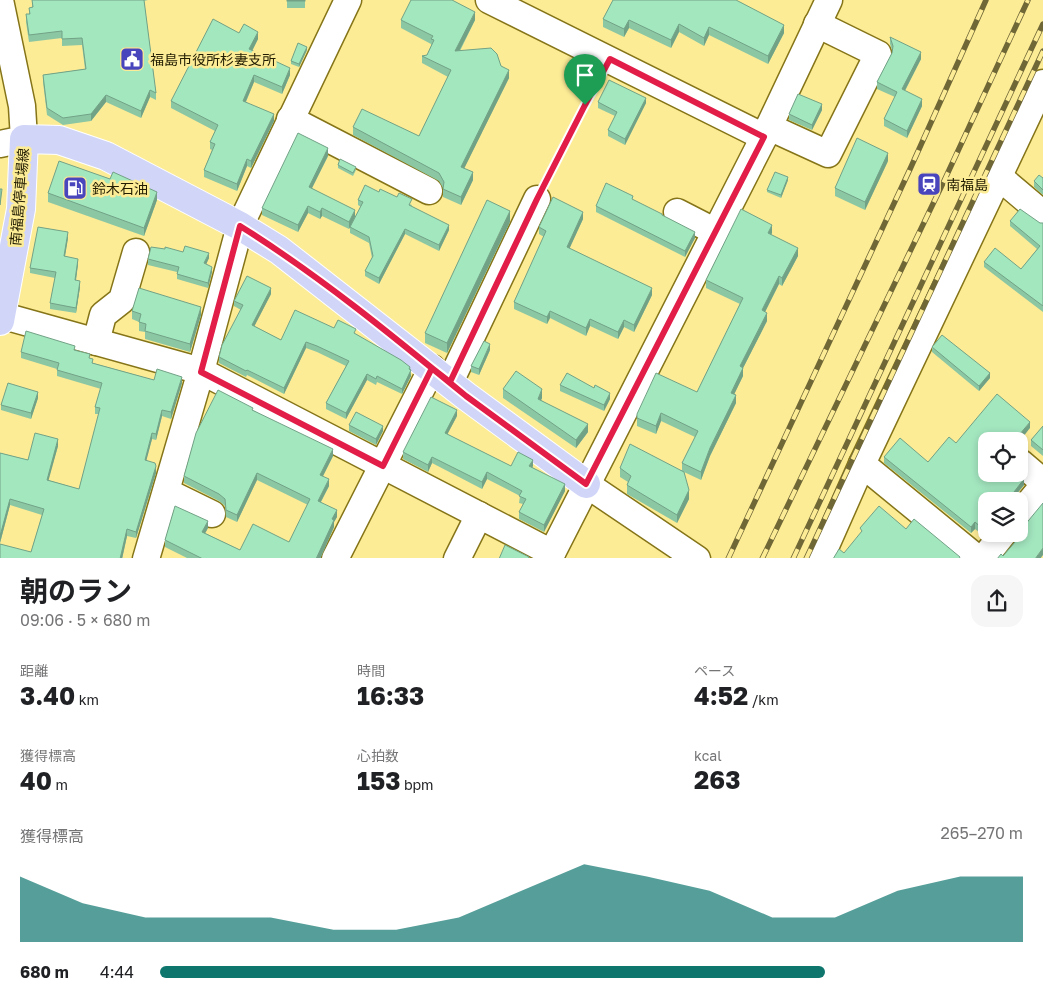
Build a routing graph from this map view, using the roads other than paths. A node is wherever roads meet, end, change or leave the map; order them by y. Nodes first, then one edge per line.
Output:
1 (0, 0) edge
2 (348, 0) edge
3 (489, 0) edge
4 (829, 0) edge
5 (817, 24) junction
6 (7, 66) edge
7 (1043, 83) edge
8 (1036, 118) edge
9 (290, 119) junction
10 (767, 132) junction
11 (12, 142) edge
12 (998, 176) junction
13 (429, 190) dead end
14 (537, 199) road end
15 (677, 212) dead end
16 (1043, 214) edge
17 (240, 226) junction
18 (716, 232) junction
19 (136, 252) dead end
20 (0, 317) edge
21 (96, 342) junction
22 (201, 372) junction
23 (441, 375) junction
24 (862, 464) junction
25 (383, 466) junction
26 (1028, 469) edge
27 (1043, 482) edge
28 (586, 484) junction
29 (1043, 486) edge
30 (167, 492) junction
31 (1028, 504) edge
32 (212, 514) dead end
33 (479, 515) junction
34 (996, 542) edge
35 (551, 556) edge
36 (146, 558) edge
37 (335, 558) edge
38 (457, 558) edge
39 (697, 558) edge
40 (820, 558) edge
41 (978, 558) edge
42 (982, 558) edge

1 - 6 street
2 - 9 street
3 - 10 street
4 - 5 street
5 - 10 street
5 - 10 street
6 - 11 street
7 - 8 street
8 - 12 street
9 - 13 street
9 - 17 street
10 - 18 street
11 - 17 main road, 南福島停車場線
11 - 20 main road, 南福島停車場線
12 - 16 street
12 - 24 street
14 - 23 street
15 - 18 street
17 - 22 street
17 - 23 main road, 南福島停車場線
18 - 28 street
19 - 21 street
20 - 21 street
21 - 22 street
22 - 25 street
22 - 30 street
23 - 25 street
23 - 28 main road, 南福島停車場線
24 - 40 street
24 - 41 street
25 - 33 street
25 - 37 street
26 - 27 street
28 - 35 street
28 - 39 street
29 - 31 street
30 - 32 street
30 - 36 street
33 - 35 street
33 - 38 street
34 - 42 street

